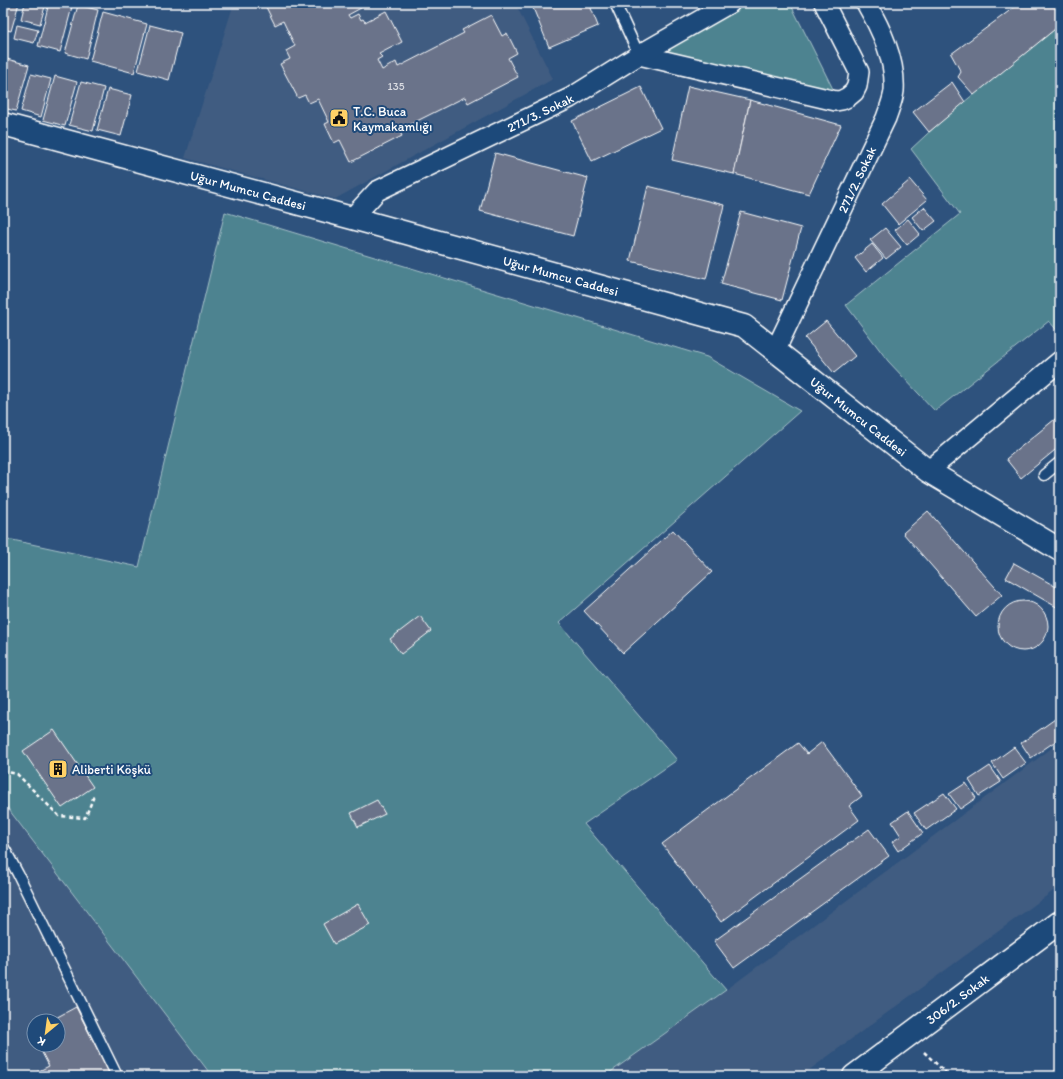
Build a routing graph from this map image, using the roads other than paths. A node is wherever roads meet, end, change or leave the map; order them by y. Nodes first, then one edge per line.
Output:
1 (615, 3) edge
2 (730, 3) edge
3 (824, 3) edge
4 (866, 3) edge
5 (639, 55) junction
6 (3, 124) edge
7 (352, 218) junction
8 (775, 351) junction
9 (1060, 361) edge
10 (1060, 462) edge
11 (928, 471) junction
12 (1044, 475) dead end
13 (1060, 550) edge
14 (3, 846) edge
15 (1060, 922) edge
16 (117, 1076) edge
17 (854, 1076) edge

1 - 5 lane
2 - 5 street, 271/3. Sokak
3 - 5 street
4 - 8 street, 271/2. Sokak
5 - 7 street, 271/3. Sokak
6 - 7 main road, Uğur Mumcu Caddesi
7 - 8 main road, Uğur Mumcu Caddesi
8 - 11 main road, Uğur Mumcu Caddesi
9 - 11 street
10 - 12 lane
11 - 13 main road, Uğur Mumcu Caddesi
14 - 16 lane
15 - 17 main road, 306/2. Sokak

